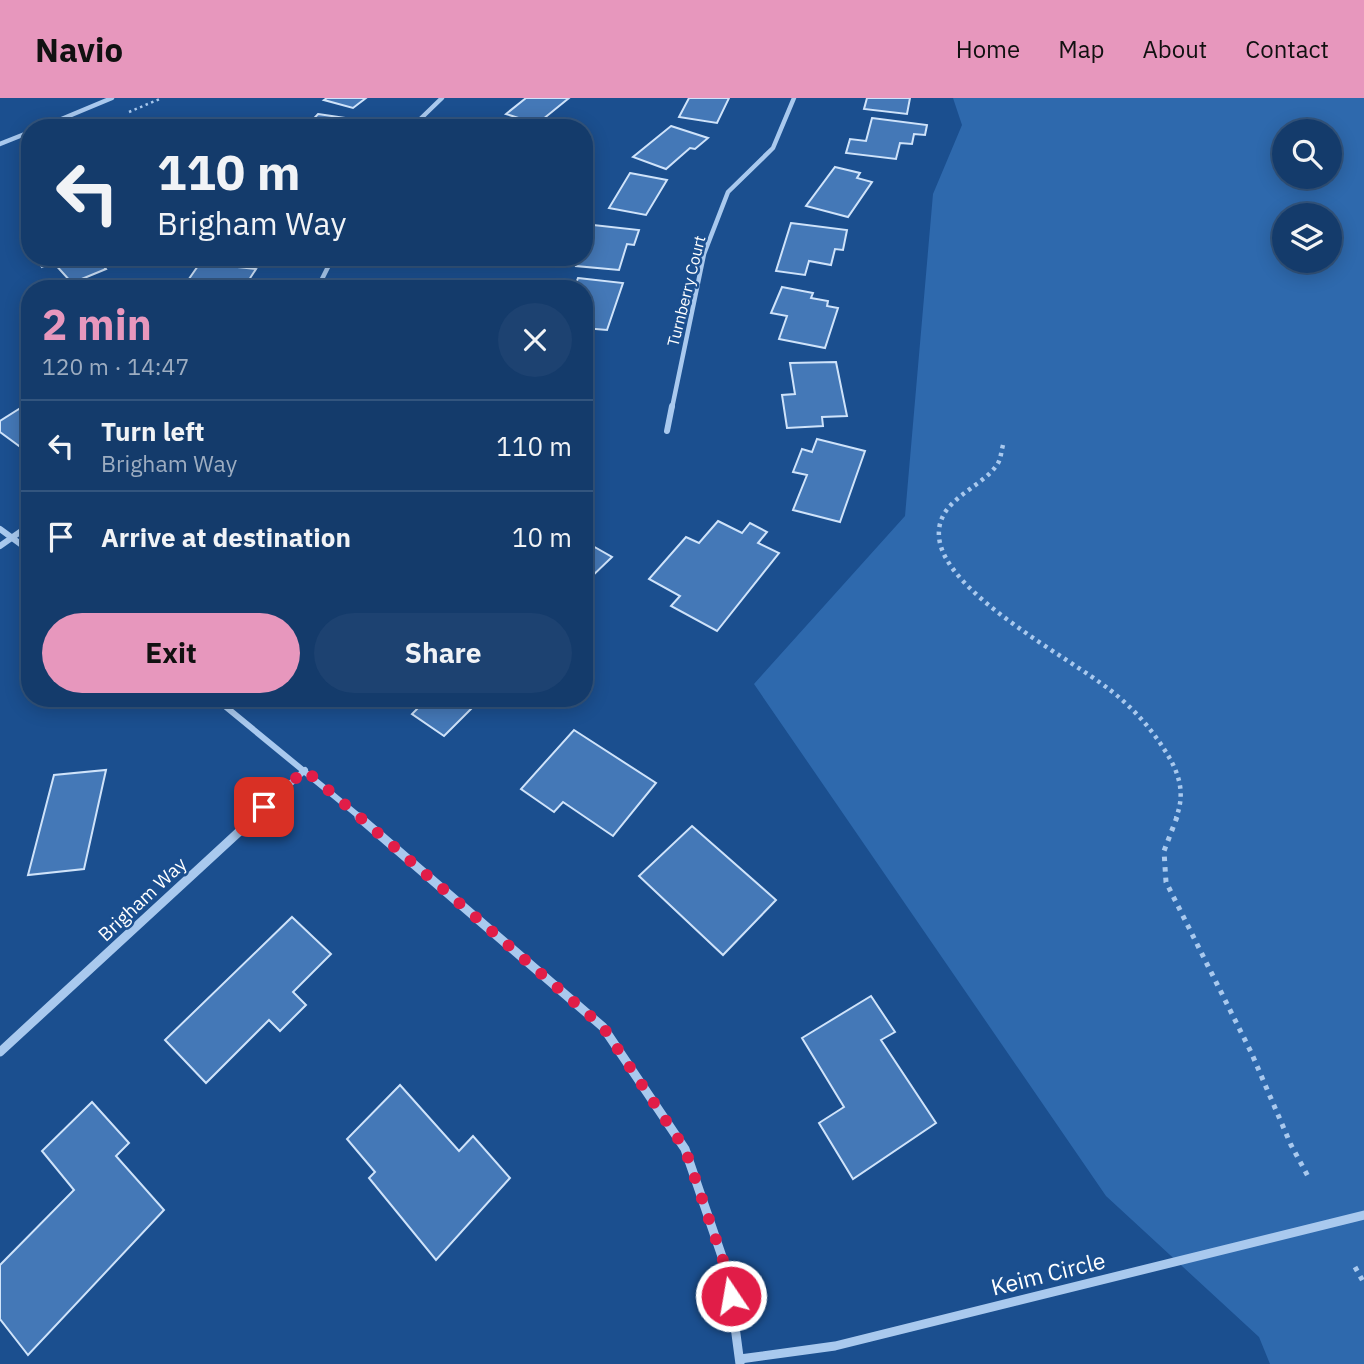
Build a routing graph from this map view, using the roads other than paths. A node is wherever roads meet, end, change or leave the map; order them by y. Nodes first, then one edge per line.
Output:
1 (112, 98) edge
2 (442, 98) edge
3 (794, 98) edge
4 (62, 119) edge
5 (420, 119) edge
6 (21, 136) edge
7 (0, 144) edge
8 (667, 431) dead end
9 (0, 528) edge
10 (21, 531) edge
11 (12, 537) junction
12 (21, 544) edge
13 (0, 546) edge
14 (226, 707) edge
15 (305, 770) junction
16 (0, 1052) edge
17 (1364, 1215) edge
18 (740, 1362) edge

1 - 4 street
2 - 5 street
3 - 8 street, Turnberry Court
6 - 7 street
9 - 11 street
10 - 11 street
11 - 12 street
11 - 13 street
14 - 15 street
15 - 16 street, Brigham Way
15 - 18 street
17 - 18 street, Keim Circle

